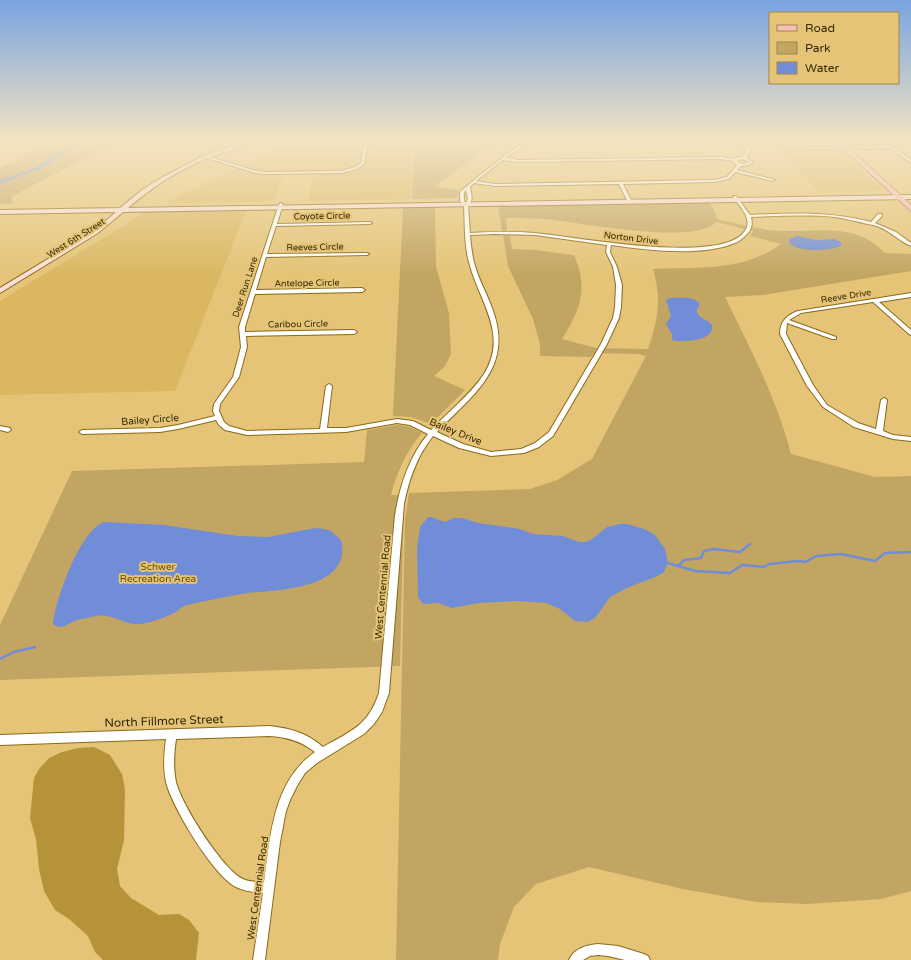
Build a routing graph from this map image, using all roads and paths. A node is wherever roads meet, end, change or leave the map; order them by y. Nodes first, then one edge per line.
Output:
1 (158, 187) edge
2 (468, 187) joint
3 (623, 187) edge
4 (894, 187) edge
5 (904, 196) edge
6 (629, 199) junction
7 (736, 199) junction
8 (466, 202) junction
9 (911, 202) edge
10 (281, 206) junction
11 (0, 208) edge
12 (129, 208) junction
13 (911, 210) edge
14 (0, 212) edge
15 (880, 215) dead end
16 (749, 216) junction
17 (370, 223) dead end
18 (275, 224) junction
19 (871, 224) junction
20 (469, 234) junction
21 (609, 244) junction
22 (911, 245) edge
23 (367, 254) dead end
24 (264, 256) junction
25 (362, 290) dead end
26 (0, 291) edge
27 (253, 292) junction
28 (911, 294) edge
29 (874, 300) junction
30 (786, 320) junction
31 (354, 332) dead end
32 (911, 333) edge
33 (242, 334) junction
34 (834, 338) dead end
35 (329, 386) dead end
36 (884, 400) dead end
37 (218, 417) junction
38 (0, 428) edge
39 (8, 430) dead end
40 (323, 431) junction
41 (82, 432) dead end
42 (433, 432) junction
43 (879, 433) junction
44 (911, 439) edge
45 (172, 734) junction
46 (0, 740) edge
47 (322, 752) junction
48 (269, 888) junction
49 (258, 960) edge
50 (575, 960) edge
51 (644, 960) edge

1 - 12 main road, West 6th Street
2 - 8 street, West Centennial Road
2 - 8 street, West Centennial Road
3 - 6 street
4 - 5 main road
5 - 7 main road
5 - 9 main road
5 - 13 main road
6 - 7 main road
6 - 8 main road
7 - 16 street
8 - 10 main road
8 - 20 street, West Centennial Road
10 - 12 main road
10 - 18 street, Deer Run Lane
11 - 12 main road
12 - 14 main road
12 - 26 main road, West 6th Street
15 - 19 street
16 - 19 street
16 - 21 street, Norton Drive
17 - 18 street, Coyote Circle
18 - 24 street, Deer Run Lane
19 - 22 street
20 - 21 street, Norton Drive
20 - 42 street, West Centennial Road
21 - 42 street, Bailey Drive
23 - 24 street, Reeves Circle
24 - 27 street, Deer Run Lane
25 - 27 street, Antelope Circle
27 - 33 street, Deer Run Lane
28 - 29 street, Reeve Drive
29 - 30 street, Reeve Drive
29 - 32 street
30 - 34 street
30 - 43 street
31 - 33 street, Caribou Circle
33 - 37 street, Deer Run Lane
35 - 40 street
36 - 43 street
37 - 40 street, Bailey Drive
37 - 41 street, Bailey Circle
38 - 39 street
40 - 42 street, Bailey Drive
42 - 47 street, West Centennial Road
43 - 44 street
45 - 46 street, North Fillmore Street
45 - 47 street, North Fillmore Street
45 - 48 street
47 - 48 street, West Centennial Road
48 - 49 street, West Centennial Road
50 - 51 street

